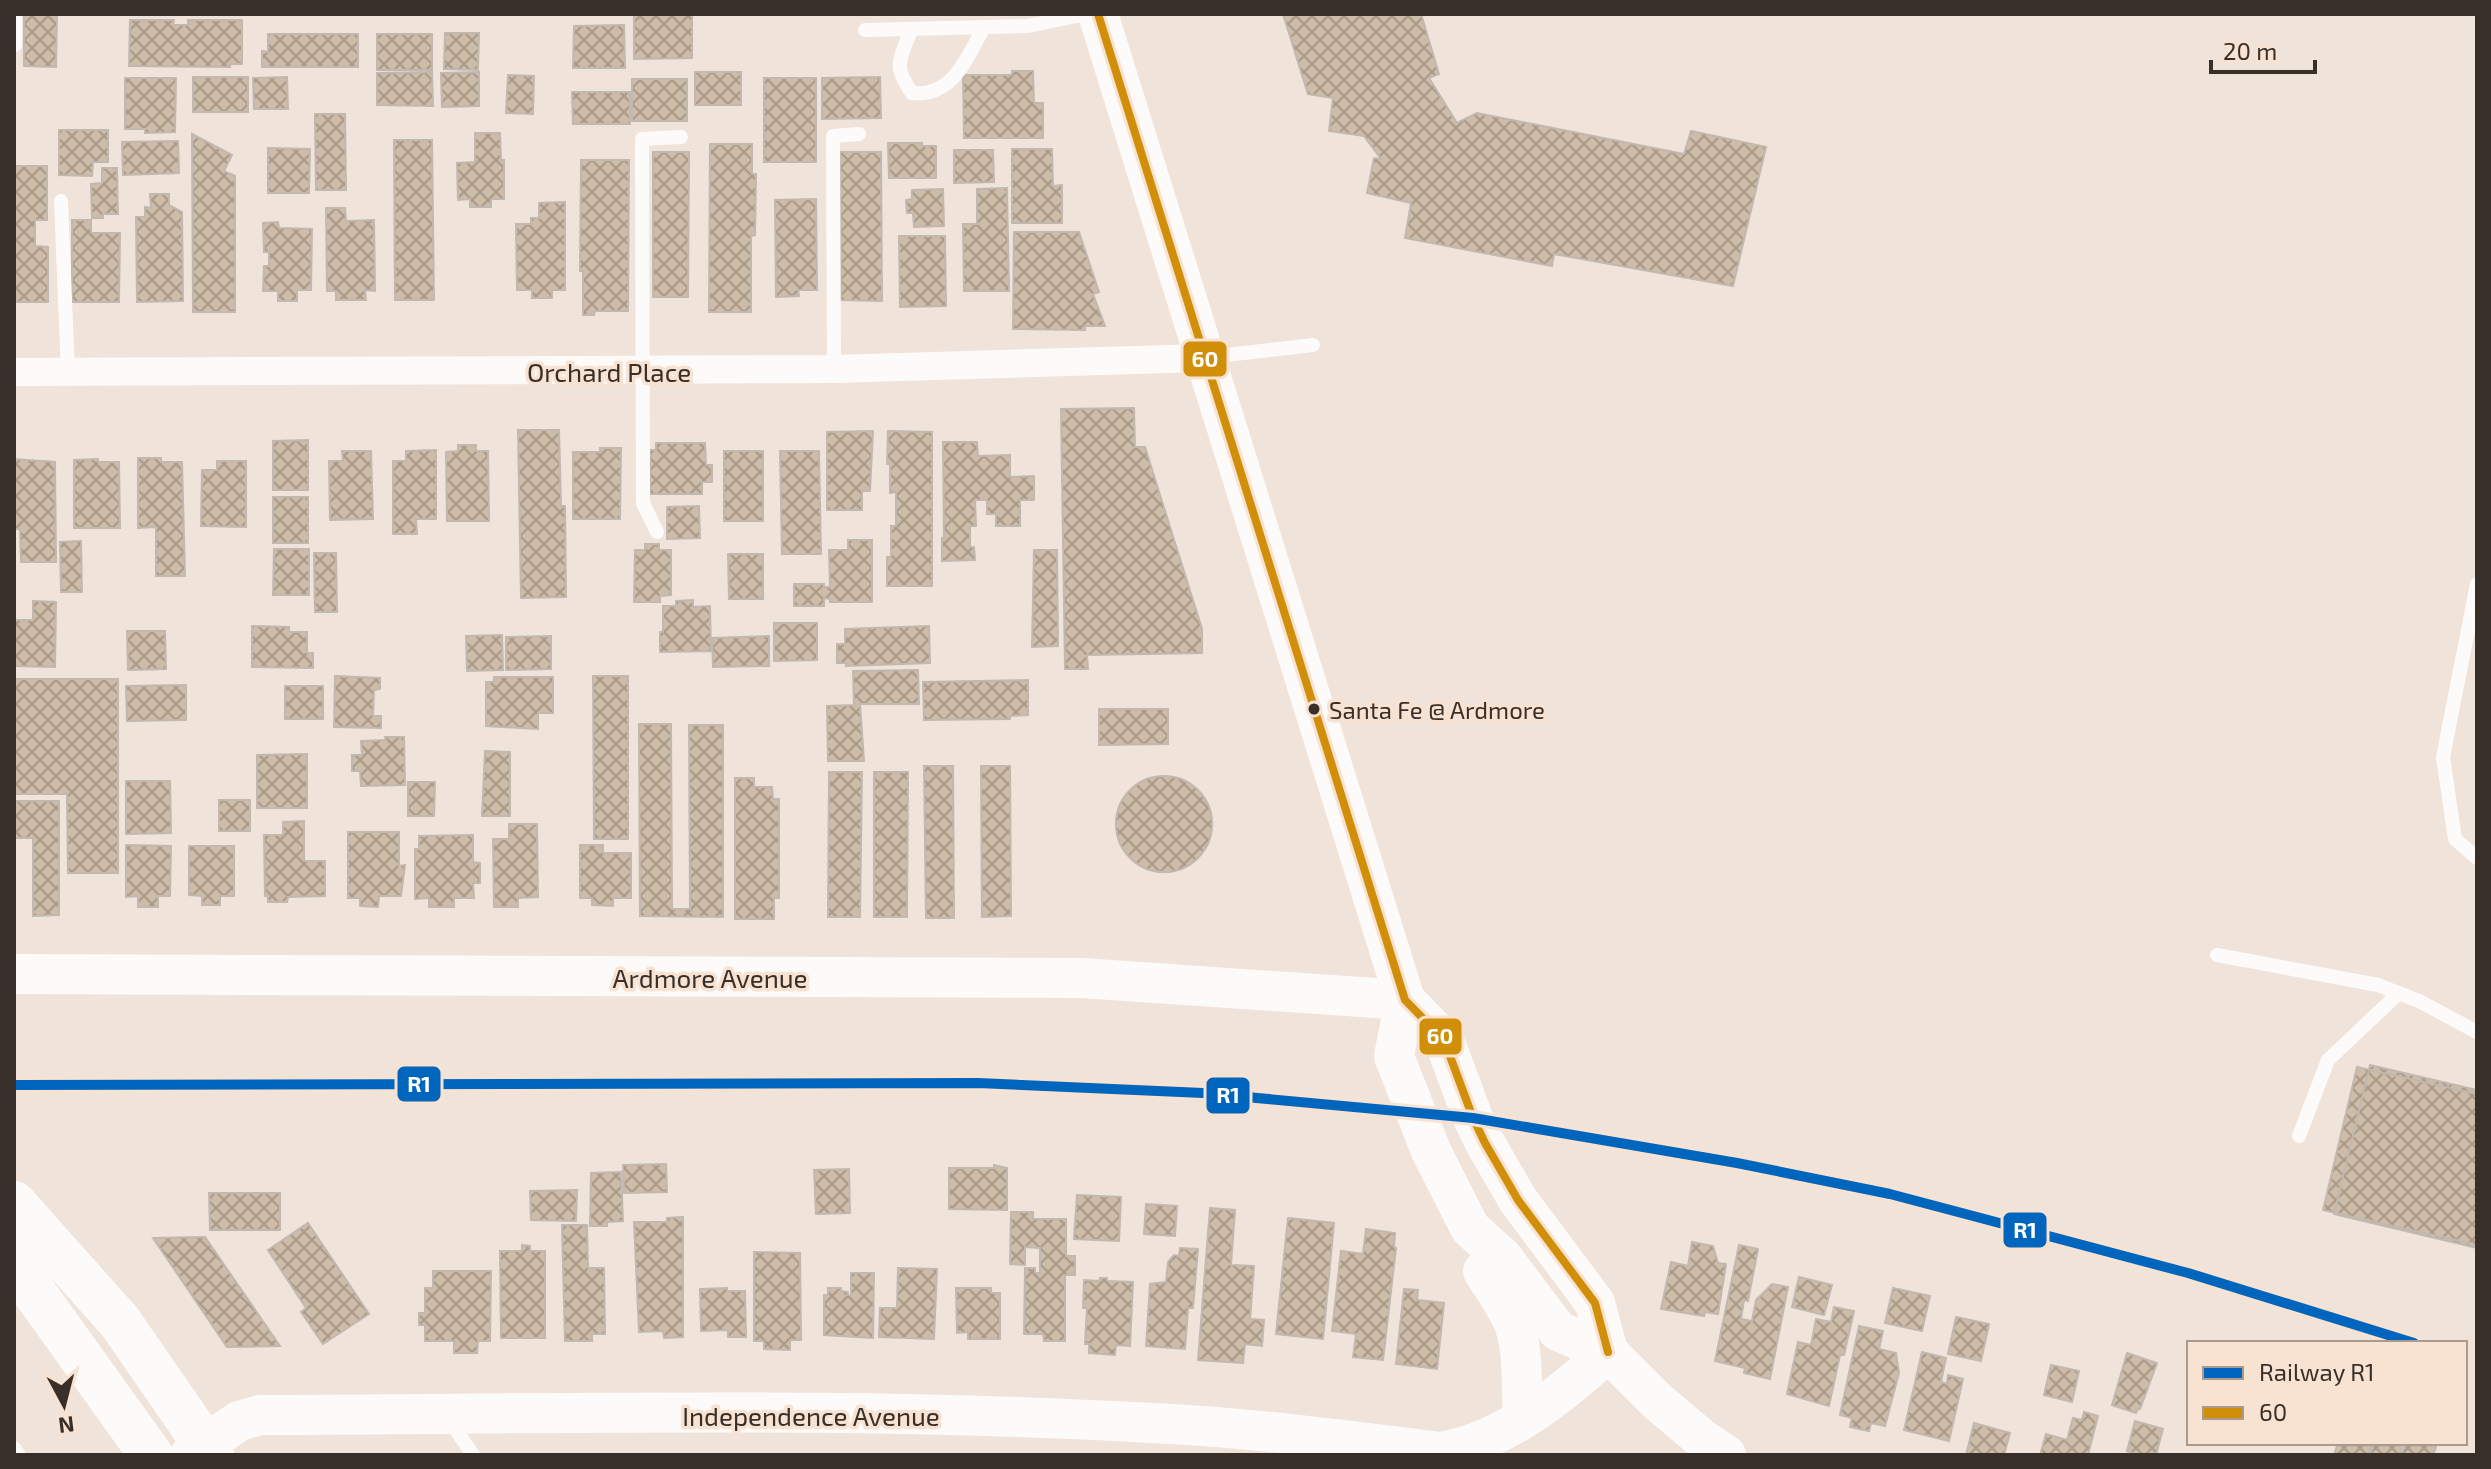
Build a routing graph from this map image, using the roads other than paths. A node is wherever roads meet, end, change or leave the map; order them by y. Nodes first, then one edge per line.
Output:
1 (15, 14) edge
2 (1086, 14) edge
3 (1098, 14) edge
4 (983, 29) junction
5 (865, 30) dead end
6 (911, 31) junction
7 (15, 45) edge
8 (859, 134) dead end
9 (681, 137) dead end
10 (61, 201) dead end
11 (1313, 345) dead end
12 (1204, 358) junction
13 (834, 369) junction
14 (642, 371) junction
15 (14, 372) edge
16 (68, 373) junction
17 (657, 532) dead end
18 (2477, 584) edge
19 (2477, 858) edge
20 (2217, 955) dead end
21 (14, 974) edge
22 (2399, 993) junction
23 (1405, 1000) junction
24 (2477, 1032) edge
25 (2299, 1136) dead end
26 (14, 1203) edge
27 (1470, 1228) junction
28 (14, 1253) edge
29 (1608, 1352) junction
30 (445, 1415) junction
31 (1523, 1418) junction
32 (14, 1448) edge
33 (202, 1451) edge
34 (1451, 1453) edge
35 (19, 1455) edge
36 (151, 1455) edge
37 (473, 1455) edge
38 (1726, 1455) edge

1 - 7 lane
2 - 4 lane
3 - 12 street
4 - 6 lane
4 - 6 lane
5 - 6 lane
8 - 13 lane
9 - 14 lane
10 - 16 lane
11 - 12 lane
12 - 13 street, Orchard Place
12 - 23 street
13 - 14 street, Orchard Place
14 - 16 street, Orchard Place
14 - 17 lane
15 - 16 street, Orchard Place
18 - 19 lane
20 - 22 lane
21 - 23 street, Ardmore Avenue
22 - 24 lane
22 - 25 lane
23 - 27 street
23 - 29 street
26 - 33 main road
27 - 29 street
27 - 31 street
28 - 36 main road
29 - 31 street, Independence Avenue
29 - 38 street
30 - 33 street, Independence Avenue
30 - 34 street, Independence Avenue
30 - 37 lane
31 - 34 street, Independence Avenue
32 - 35 lane

